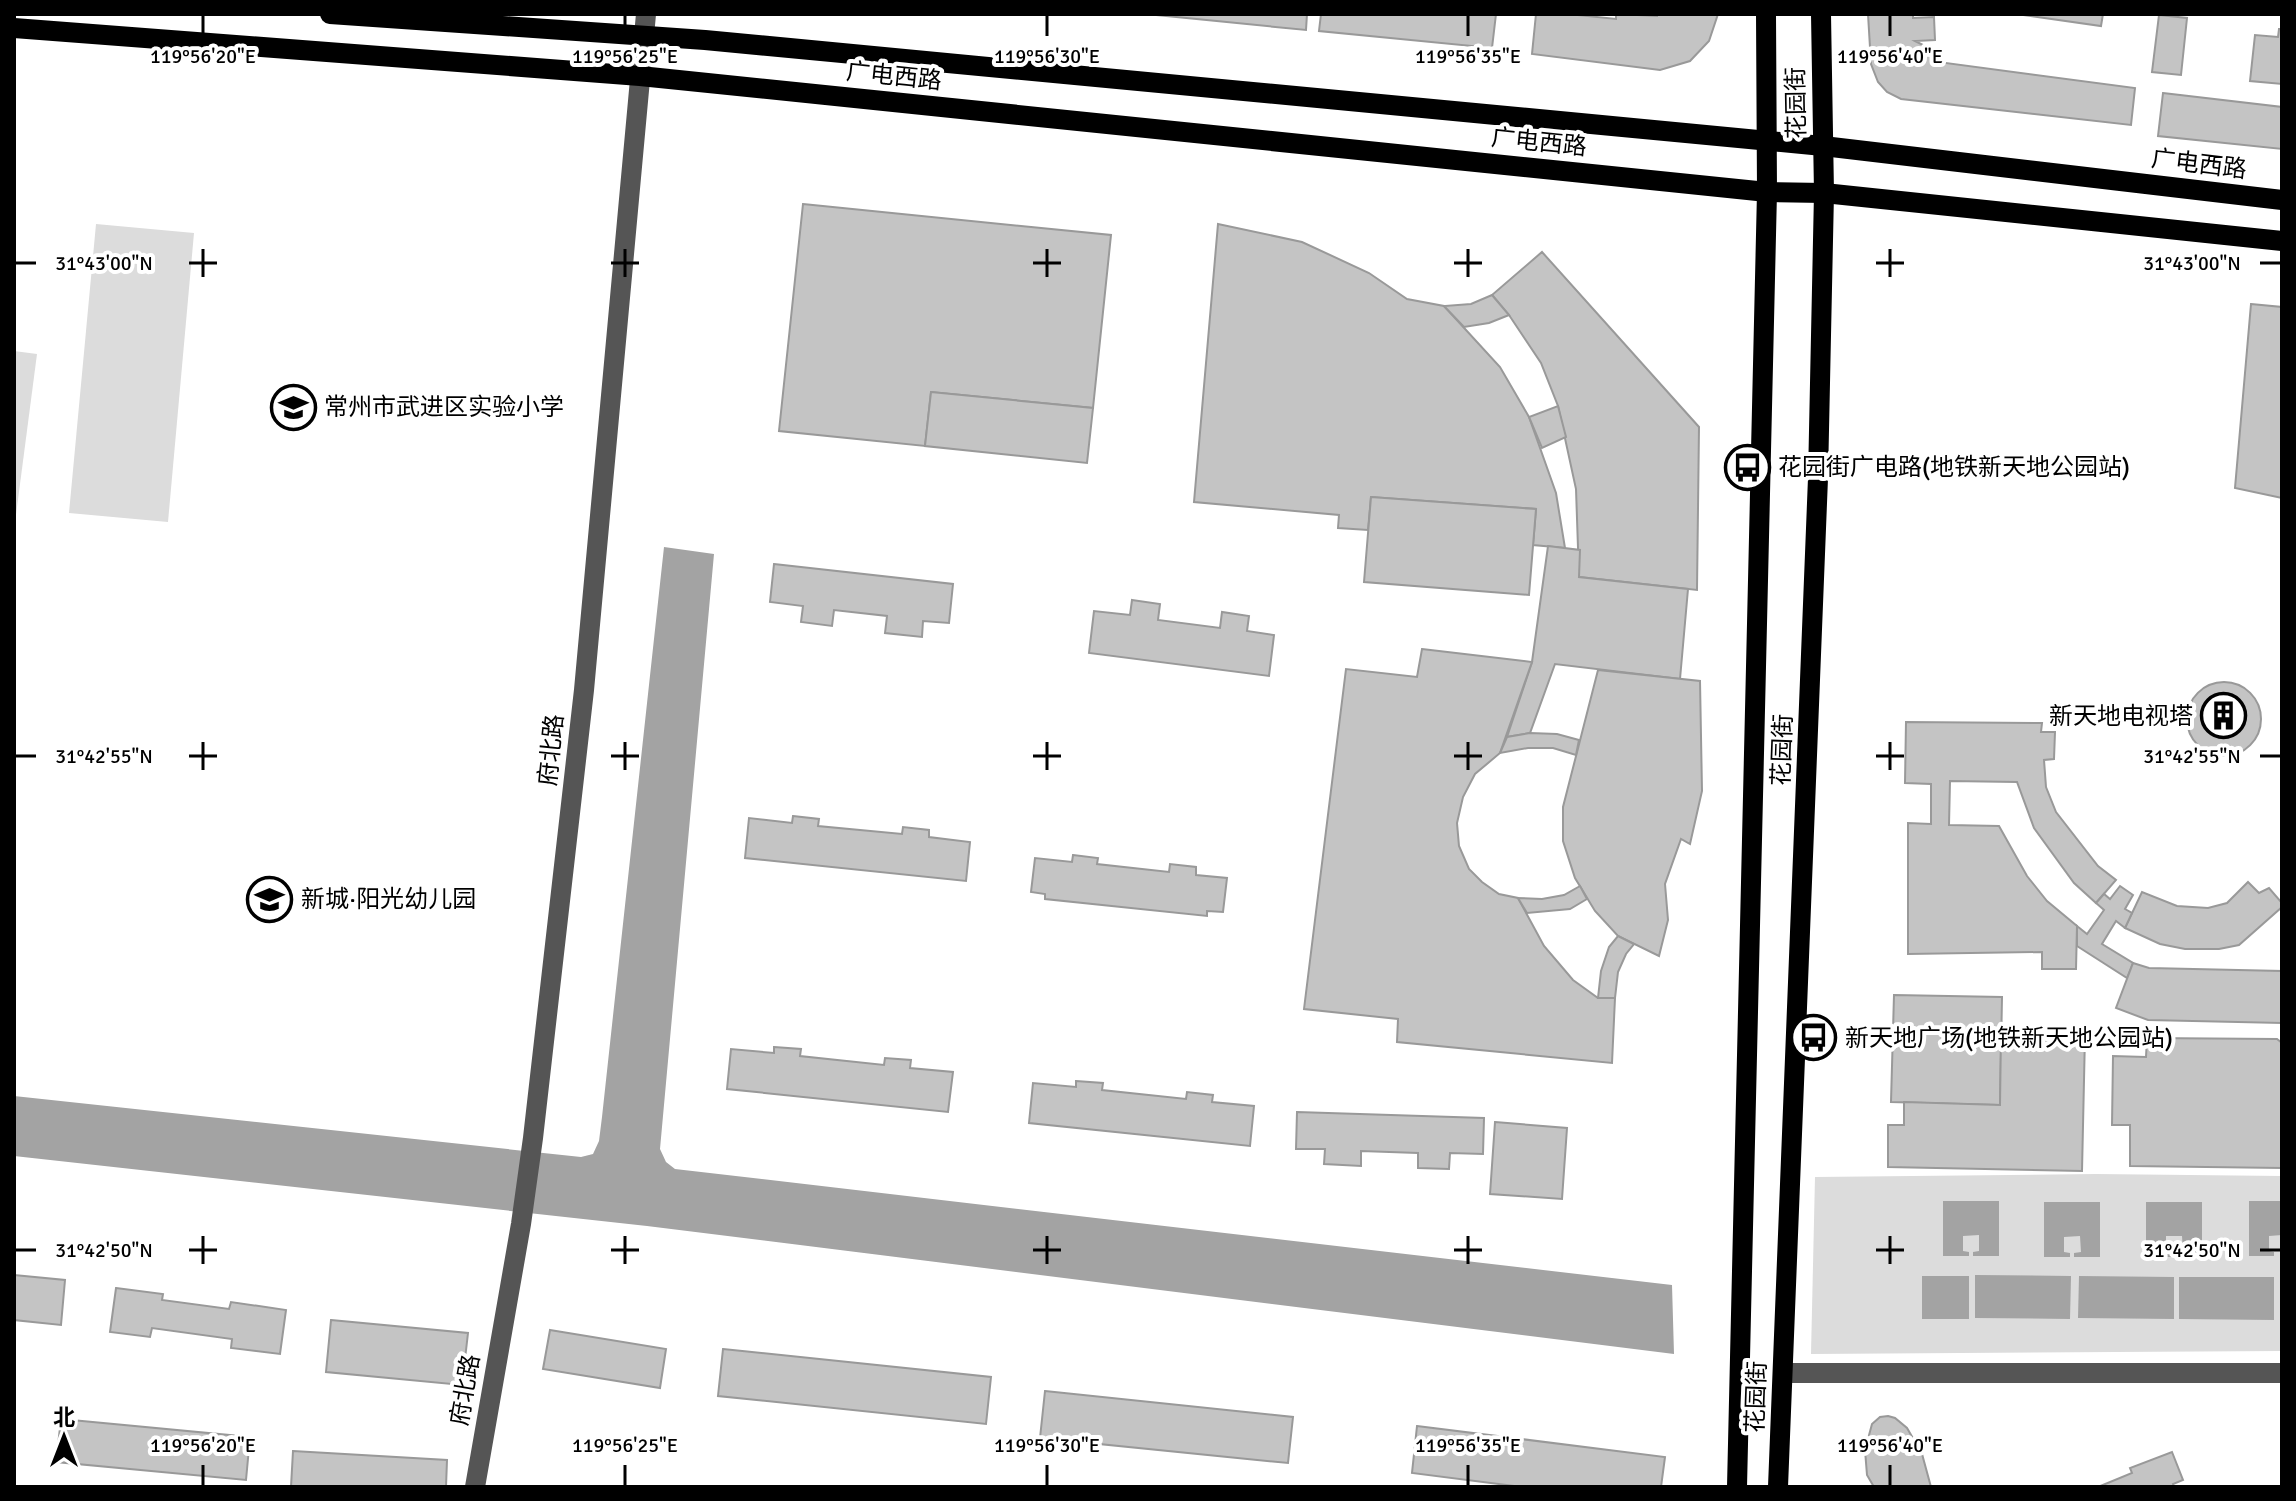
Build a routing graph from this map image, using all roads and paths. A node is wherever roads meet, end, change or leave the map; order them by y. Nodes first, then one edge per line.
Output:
1 (330, 14) edge
2 (646, 14) edge
3 (1766, 14) edge
4 (1821, 14) edge
5 (14, 28) edge
6 (644, 36) junction
7 (640, 76) junction
8 (1767, 141) junction
9 (1823, 146) junction
10 (1767, 192) junction
11 (1824, 193) junction
12 (2282, 200) edge
13 (2282, 241) edge
14 (1783, 1373) junction
15 (2282, 1373) edge
16 (475, 1487) edge
17 (1737, 1487) edge
18 (1778, 1487) edge

1 - 6 main road, 广电西路
2 - 6 street, 府北路
3 - 8 main road, 花园街
4 - 9 main road, 花园街
5 - 7 main road, 广电西路
6 - 7 street, 府北路
6 - 8 main road, 广电西路
7 - 10 main road, 广电西路
7 - 16 street, 府北路
8 - 9 main road, 广电西路
8 - 10 main road, 花园街
9 - 11 main road, 花园街
9 - 12 main road, 广电西路
10 - 11 main road, 广电西路
10 - 17 main road, 花园街
11 - 13 main road, 广电西路
11 - 14 main road, 花园街
14 - 15 street
14 - 18 main road, 花园街

